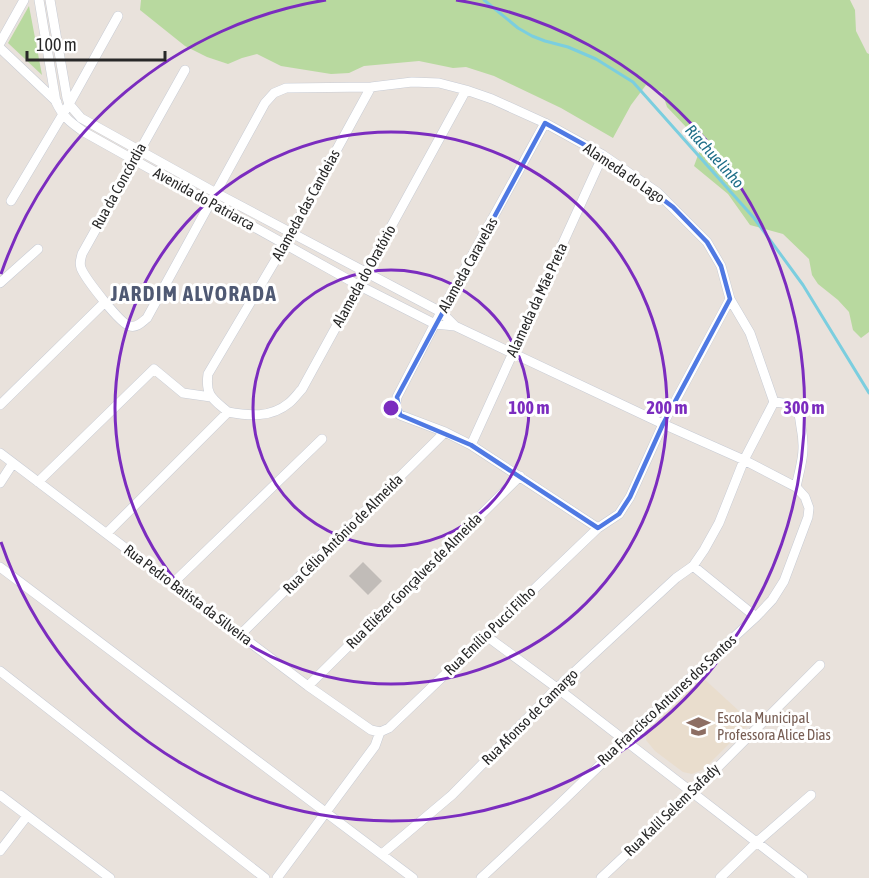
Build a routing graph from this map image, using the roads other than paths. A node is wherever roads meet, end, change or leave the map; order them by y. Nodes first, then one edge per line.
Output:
1 (24, 0) edge
2 (39, 0) edge
3 (50, 0) edge
4 (118, 16) dead end
5 (0, 43) edge
6 (0, 48) edge
7 (185, 70) dead end
8 (371, 87) junction
9 (466, 90) junction
10 (68, 101) junction
11 (56, 102) junction
12 (62, 114) junction
13 (545, 123) junction
14 (139, 150) junction
15 (603, 155) junction
16 (134, 160) junction
17 (216, 193) junction
18 (10, 201) dead end
19 (210, 202) junction
20 (291, 233) junction
21 (285, 244) junction
22 (38, 249) dead end
23 (365, 273) junction
24 (0, 283) edge
25 (358, 285) junction
26 (730, 298) junction
27 (105, 302) junction
28 (441, 312) junction
29 (435, 324) junction
30 (455, 326) junction
31 (512, 353) junction
32 (211, 397) junction
33 (774, 402) junction
34 (0, 405) edge
35 (228, 412) junction
36 (663, 424) junction
37 (445, 432) junction
38 (321, 439) dead end
39 (471, 445) junction
40 (1, 457) edge
41 (744, 460) junction
42 (14, 463) junction
43 (520, 476) junction
44 (38, 482) junction
45 (0, 483) edge
46 (796, 487) junction
47 (806, 496) joint
48 (598, 528) junction
49 (107, 533) junction
50 (693, 566) junction
51 (0, 567) edge
52 (172, 584) junction
53 (756, 617) junction
54 (240, 635) junction
55 (485, 635) junction
56 (820, 665) dead end
57 (0, 671) edge
58 (308, 686) junction
59 (557, 688) junction
60 (380, 732) junction
61 (624, 741) junction
62 (692, 793) junction
63 (0, 795) edge
64 (811, 795) dead end
65 (325, 812) junction
66 (27, 816) junction
67 (757, 842) junction
68 (0, 851) edge
69 (381, 854) junction
70 (110, 878) edge
71 (265, 878) edge
72 (277, 878) edge
73 (413, 878) edge
74 (481, 878) edge
75 (601, 878) edge
76 (720, 878) edge
77 (803, 878) edge

1 - 5 street
2 - 11 street, Avenida do Patriarca
3 - 10 street
4 - 10 street
6 - 11 street
7 - 14 street, Rua da Concórdia
8 - 9 street, Alameda do Lago
8 - 17 street, Alameda do Lago
8 - 20 street, Alameda das Candeias
9 - 13 street, Alameda do Lago
9 - 23 street, Alameda do Oratório
10 - 11 street
10 - 12 street
10 - 14 street, Avenida do Patriarca
11 - 12 street, Avenida do Patriarca
12 - 16 street, Avenida do Patriarca
12 - 18 street
13 - 15 street, Alameda do Lago
13 - 28 street, Alameda Caravelas
14 - 16 street, Rua da Concórdia
14 - 17 street, Avenida do Patriarca
15 - 26 street, Alameda do Lago
15 - 31 street, Alameda da Mãe Preta
16 - 19 street, Avenida do Patriarca
16 - 27 street, Rua da Concórdia
17 - 19 street
17 - 20 street, Avenida do Patriarca
19 - 21 street, Avenida do Patriarca
19 - 27 street, Rua da Concórdia
20 - 21 street, Alameda das Candeias
20 - 23 street, Avenida do Patriarca
21 - 25 street, Avenida do Patriarca
21 - 32 street, Alameda das Candeias
22 - 24 street
23 - 25 street, Alameda do Oratório
23 - 28 street, Avenida do Patriarca
25 - 29 street, Avenida do Patriarca
25 - 35 street, Alameda do Oratório
26 - 33 street, Alameda do Lago
26 - 36 street, Rua Emílio Pucci Filho
27 - 34 street
28 - 29 street, Alameda Caravelas
28 - 30 street, Avenida do Patriarca
29 - 30 street, Avenida do Patriarca
29 - 37 street, Alameda Caravelas
30 - 31 street, Avenida do Patriarca
31 - 36 street, Avenida do Patriarca
31 - 39 street, Alameda da Mãe Preta
32 - 35 street
32 - 44 street
33 - 41 street
33 - 46 street
35 - 49 street
36 - 41 street, Avenida do Patriarca
36 - 48 street, Rua Emílio Pucci Filho
37 - 39 street
37 - 54 street, Rua Célio Antônio de Almeida
38 - 52 street
39 - 43 street
40 - 42 street, Rua Pedro Batista da Silveira
41 - 46 street, Avenida do Patriarca
41 - 50 street
42 - 44 street, Rua Pedro Batista da Silveira
42 - 45 street
43 - 48 street
43 - 58 street, Rua Eliézer Gonçalves de Almeida
44 - 49 street, Rua Pedro Batista da Silveira
46 - 47 street, Avenida do Patriarca
47 - 53 street, Rua Francisco Antunes dos Santos
48 - 55 street, Rua Emílio Pucci Filho
49 - 52 street, Rua Pedro Batista da Silveira
50 - 53 street
50 - 59 street, Rua Afonso de Camargo
51 - 65 street
52 - 54 street, Rua Pedro Batista da Silveira
53 - 61 street, Rua Francisco Antunes dos Santos
54 - 58 street, Rua Pedro Batista da Silveira
55 - 59 street
55 - 60 street, Rua Emílio Pucci Filho
56 - 62 street, Rua Kalil Selem Safady
57 - 71 street
58 - 60 street, Rua Pedro Batista da Silveira
59 - 61 street
59 - 69 street, Rua Afonso de Camargo
60 - 65 street
61 - 62 street
61 - 74 street, Rua Francisco Antunes dos Santos
62 - 67 street
62 - 75 street, Rua Kalil Selem Safady
63 - 66 street
64 - 67 street
65 - 69 street
65 - 72 street
66 - 68 street
66 - 70 street
67 - 76 street
67 - 77 street
69 - 73 street

